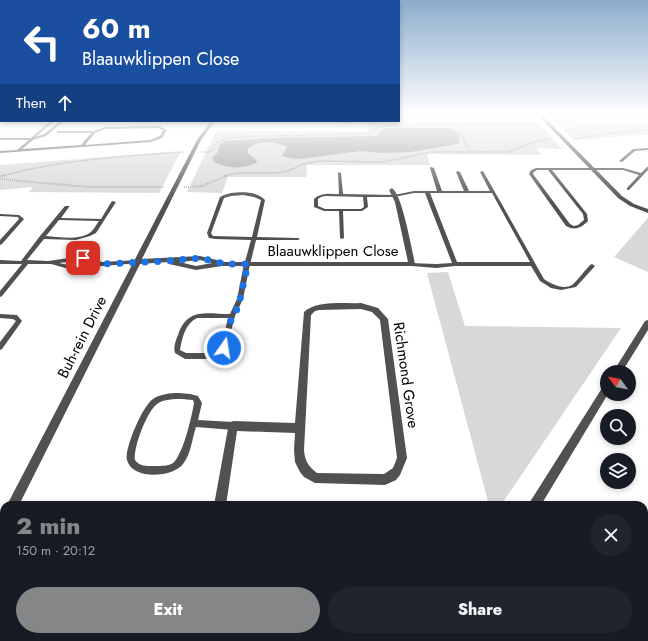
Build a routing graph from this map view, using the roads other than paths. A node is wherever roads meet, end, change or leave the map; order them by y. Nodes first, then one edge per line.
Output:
1 (27, 144) edge
2 (111, 144) edge
3 (197, 144) edge
4 (568, 144) edge
5 (82, 146) joint
6 (648, 149) edge
7 (18, 151) junction
8 (0, 152) edge
9 (621, 161) dead end
10 (432, 168) dead end
11 (648, 168) edge
12 (549, 169) junction
13 (593, 169) junction
14 (458, 172) dead end
15 (482, 172) dead end
16 (340, 174) dead end
17 (642, 174) junction
18 (628, 188) dead end
19 (427, 192) junction
20 (440, 192) junction
21 (467, 192) junction
22 (492, 192) junction
23 (393, 193) junction
24 (340, 195) junction
25 (365, 196) junction
26 (114, 202) dead end
27 (67, 207) dead end
28 (341, 211) junction
29 (648, 211) edge
30 (0, 215) edge
31 (57, 219) junction
32 (102, 220) junction
33 (42, 237) junction
34 (342, 238) dead end
35 (254, 239) junction
36 (298, 239) dead end
37 (0, 243) edge
38 (0, 262) edge
39 (25, 262) junction
40 (138, 262) junction
41 (48, 263) junction
42 (102, 264) junction
43 (248, 264) junction
44 (412, 264) junction
45 (455, 264) junction
46 (533, 264) junction
47 (592, 266) dead end
48 (0, 295) edge
49 (0, 316) edge
50 (232, 316) junction
51 (648, 323) edge
52 (0, 348) edge
53 (621, 365) edge
54 (600, 399) edge
55 (194, 424) junction
56 (234, 426) junction
57 (300, 428) junction
58 (15, 501) edge
59 (221, 501) edge
60 (536, 501) edge

1 - 7 lane
2 - 5 lane
3 - 40 street, Buh-rein Drive
4 - 13 street
5 - 7 lane
6 - 9 lane
7 - 8 lane
10 - 20 lane
11 - 17 lane
12 - 12 lane
12 - 13 lane
13 - 17 lane
13 - 29 street
14 - 21 lane
15 - 22 lane
16 - 24 lane
17 - 18 lane
19 - 20 lane
19 - 23 lane
19 - 45 lane
20 - 21 lane
21 - 22 lane
22 - 46 lane
23 - 25 lane
23 - 44 street, Blaauwklippen Close
24 - 25 lane
24 - 28 lane
25 - 28 lane
26 - 32 lane
27 - 31 lane
28 - 34 lane
30 - 37 lane
31 - 32 lane
31 - 33 lane
32 - 33 lane
33 - 39 lane
35 - 35 lane
35 - 36 lane
35 - 43 lane
38 - 39 lane
39 - 41 lane
39 - 48 lane
40 - 42 lane
40 - 43 street, Blaauwklippen Close
40 - 58 street, Buh-rein Drive
41 - 42 lane
41 - 42 lane
43 - 44 street, Blaauwklippen Close
43 - 50 lane
44 - 45 lane
45 - 46 lane
46 - 47 lane
49 - 52 lane
50 - 50 lane
51 - 53 street
54 - 60 street
55 - 55 lane
55 - 56 lane
56 - 57 street
56 - 59 street
57 - 57 street, Richmond Grove

